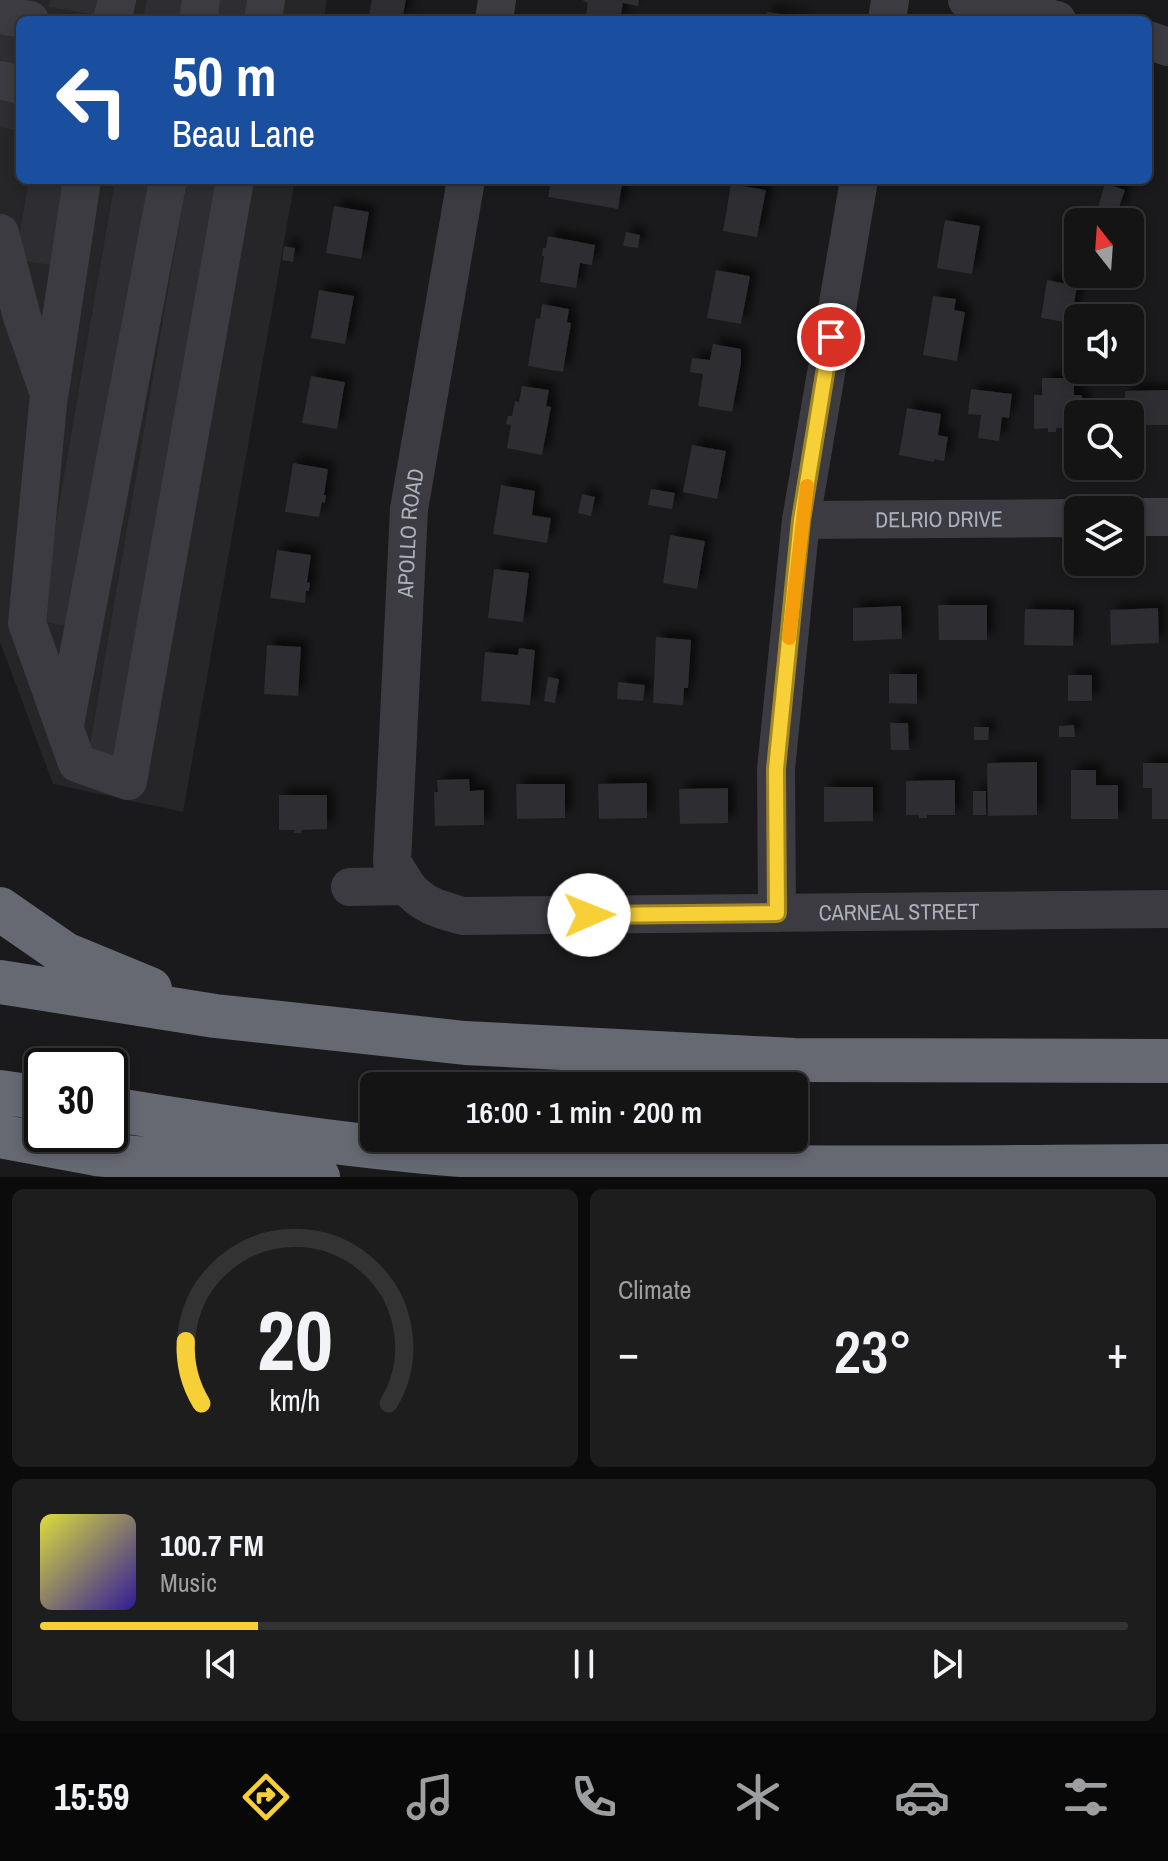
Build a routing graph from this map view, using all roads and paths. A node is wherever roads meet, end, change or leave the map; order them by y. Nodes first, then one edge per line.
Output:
1 (967, 0) edge
2 (1039, 16) edge
3 (81, 184) edge
4 (167, 184) edge
5 (234, 184) edge
6 (465, 184) edge
7 (858, 184) edge
8 (0, 233) edge
9 (49, 394) junction
10 (1144, 517) edge
11 (1168, 517) edge
12 (1064, 518) edge
13 (801, 520) junction
14 (64, 727) junction
15 (407, 886) junction
16 (350, 887) dead end
17 (0, 909) edge
18 (1168, 909) edge
19 (777, 913) junction
20 (0, 982) edge
21 (215, 1016) junction
22 (1168, 1061) edge
23 (0, 1092) edge
24 (24, 1095) edge
25 (128, 1112) edge
26 (0, 1136) edge
27 (1168, 1167) edge
28 (318, 1177) edge
29 (1031, 1177) edge

1 - 2 street
3 - 9 street
4 - 14 street
5 - 14 street
6 - 15 street, APOLLO ROAD
7 - 13 street
8 - 9 street
9 - 14 street
10 - 11 street
12 - 13 street, DELRIO DRIVE
13 - 19 street
15 - 16 street
15 - 19 street, CARNEAL STREET
17 - 21 highway
18 - 19 street, CARNEAL STREET
20 - 21 highway
21 - 22 highway
23 - 24 highway
25 - 27 highway
26 - 28 highway
27 - 29 highway

